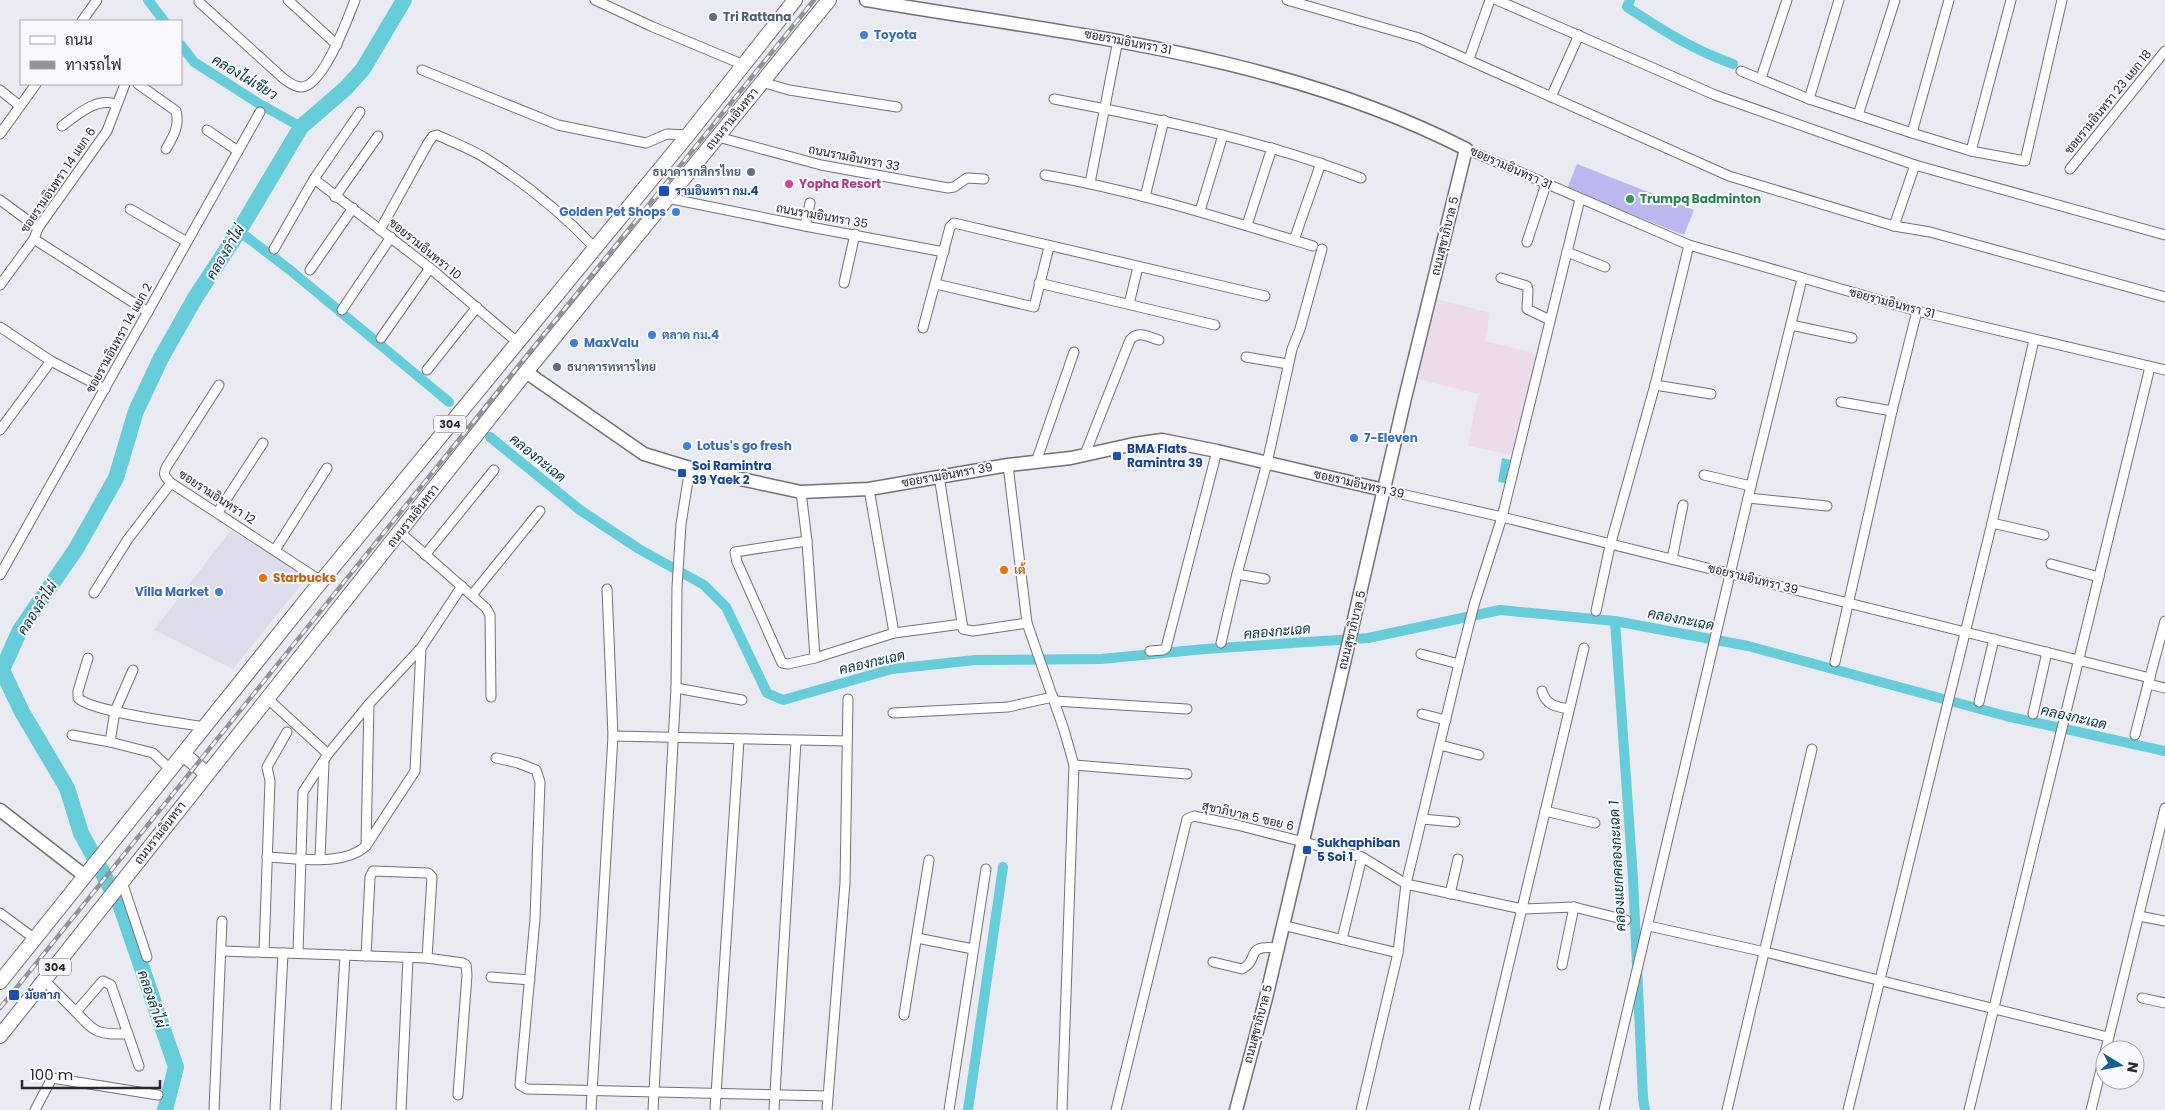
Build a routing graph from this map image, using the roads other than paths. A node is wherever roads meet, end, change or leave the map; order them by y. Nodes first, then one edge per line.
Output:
1 (98, 0) edge
2 (288, 0) edge
3 (355, 0) edge
4 (595, 0) edge
5 (796, 0) edge
6 (829, 0) edge
7 (866, 0) edge
8 (1287, 0) edge
9 (1490, 0) edge
10 (1497, 0) edge
11 (1787, 0) edge
12 (1839, 0) edge
13 (1895, 0) edge
14 (1949, 0) edge
15 (2011, 0) edge
16 (2062, 0) edge
17 (199, 2) dead end
18 (83, 20) edge
19 (1578, 35) junction
20 (1118, 40) junction
21 (337, 45) junction
22 (2165, 51) edge
23 (1469, 59) junction
24 (744, 65) junction
25 (422, 70) dead end
26 (1741, 71) dead end
27 (1761, 78) junction
28 (762, 82) junction
29 (35, 85) edge
30 (125, 85) edge
31 (139, 85) edge
32 (0, 90) edge
33 (1551, 97) junction
34 (1054, 99) dead end
35 (1809, 99) junction
36 (116, 104) junction
37 (20, 106) junction
38 (898, 107) dead end
39 (1104, 109) junction
40 (260, 112) dead end
41 (360, 112) dead end
42 (1858, 115) junction
43 (1164, 120) junction
44 (62, 126) dead end
45 (207, 130) dead end
46 (1912, 133) junction
47 (0, 134) edge
48 (688, 135) junction
49 (1224, 135) junction
50 (378, 136) dead end
51 (718, 137) junction
52 (1272, 148) junction
53 (1466, 149) junction
54 (166, 150) dead end
55 (238, 151) junction
56 (1971, 151) junction
57 (1321, 162) junction
58 (1915, 165) junction
59 (2070, 168) dead end
60 (1045, 175) dead end
61 (1362, 178) dead end
62 (314, 179) junction
63 (984, 179) dead end
64 (1090, 183) junction
65 (1546, 184) junction
66 (335, 196) junction
67 (1145, 197) junction
68 (667, 198) junction
69 (1580, 199) junction
70 (0, 200) edge
71 (810, 203) dead end
72 (353, 208) junction
73 (130, 209) dead end
74 (1200, 211) junction
75 (1247, 224) junction
76 (805, 226) junction
77 (1894, 226) junction
78 (38, 228) junction
79 (380, 230) junction
80 (855, 234) junction
81 (2165, 234) edge
82 (391, 237) junction
83 (34, 239) junction
84 (1294, 240) junction
85 (187, 242) junction
86 (1527, 242) dead end
87 (1689, 245) junction
88 (1313, 246) dead end
89 (594, 247) junction
90 (1049, 247) junction
91 (274, 248) dead end
92 (1322, 249) dead end
93 (944, 252) junction
94 (1567, 252) junction
95 (1138, 267) junction
96 (1605, 267) dead end
97 (430, 268) junction
98 (310, 270) dead end
99 (1501, 278) dead end
100 (1802, 279) junction
101 (844, 283) dead end
102 (1039, 283) junction
103 (936, 284) junction
104 (0, 285) edge
105 (1265, 296) dead end
106 (2165, 297) edge
107 (1129, 304) junction
108 (477, 307) junction
109 (342, 310) dead end
110 (1917, 310) junction
111 (148, 312) junction
112 (1550, 320) junction
113 (1215, 325) dead end
114 (1791, 325) junction
115 (0, 327) edge
116 (923, 328) dead end
117 (381, 338) dead end
118 (1852, 338) dead end
119 (1159, 340) dead end
120 (2034, 340) junction
121 (517, 342) junction
122 (1074, 352) dead end
123 (1246, 357) dead end
124 (50, 361) junction
125 (1288, 364) junction
126 (2150, 367) junction
127 (427, 370) dead end
128 (2165, 370) edge
129 (526, 372) junction
130 (219, 385) dead end
131 (1655, 385) junction
132 (105, 389) junction
133 (1710, 394) dead end
134 (1841, 402) dead end
135 (1892, 411) junction
136 (0, 430) edge
137 (264, 442) dead end
138 (1217, 450) junction
139 (1085, 454) junction
140 (1036, 462) junction
141 (1267, 463) junction
142 (1008, 465) junction
143 (327, 468) dead end
144 (690, 468) junction
145 (494, 470) dead end
146 (1704, 475) dead end
147 (939, 476) junction
148 (171, 483) junction
149 (1751, 486) junction
150 (869, 489) junction
151 (1384, 490) junction
152 (801, 492) junction
153 (1748, 498) junction
154 (1683, 505) dead end
155 (1828, 506) dead end
156 (540, 511) dead end
157 (218, 512) junction
158 (1502, 518) junction
159 (1992, 524) junction
160 (400, 532) junction
161 (2044, 535) dead end
162 (806, 540) junction
163 (1610, 546) junction
164 (276, 550) junction
165 (425, 555) junction
166 (1672, 559) junction
167 (2051, 564) dead end
168 (1237, 574) junction
169 (1730, 574) junction
170 (0, 575) edge
171 (2099, 577) junction
172 (1265, 580) dead end
173 (321, 581) junction
174 (462, 586) junction
175 (607, 589) dead end
176 (94, 593) dead end
177 (472, 596) junction
178 (1848, 603) junction
179 (1596, 611) dead end
180 (2165, 621) edge
181 (1028, 623) junction
182 (962, 624) junction
183 (1964, 632) junction
184 (894, 633) junction
185 (1994, 639) junction
186 (1222, 643) dead end
187 (421, 648) junction
188 (1584, 648) dead end
189 (1150, 651) dead end
190 (2047, 652) junction
191 (1421, 654) dead end
192 (88, 658) dead end
193 (815, 658) junction
194 (2079, 660) junction
195 (1835, 662) dead end
196 (1459, 664) junction
197 (133, 670) dead end
198 (2149, 681) junction
199 (676, 688) junction
200 (2165, 688) edge
201 (1542, 691) dead end
202 (491, 697) dead end
203 (268, 698) junction
204 (848, 699) dead end
205 (1054, 699) junction
206 (742, 700) dead end
207 (1980, 702) dead end
208 (369, 704) junction
209 (1187, 709) dead end
210 (1569, 709) junction
211 (115, 711) junction
212 (893, 713) dead end
213 (1422, 714) dead end
214 (2033, 714) dead end
215 (1446, 720) junction
216 (206, 727) junction
217 (287, 732) dead end
218 (2135, 735) dead end
219 (72, 736) dead end
220 (613, 736) junction
221 (673, 739) junction
222 (739, 740) junction
223 (796, 741) junction
224 (847, 741) junction
225 (110, 742) junction
226 (1440, 745) junction
227 (1812, 748) dead end
228 (183, 754) junction
229 (1479, 755) dead end
230 (496, 758) dead end
231 (326, 759) junction
232 (1074, 765) junction
233 (171, 770) junction
234 (207, 774) junction
235 (1187, 774) dead end
236 (2165, 808) edge
237 (0, 810) edge
238 (1545, 811) junction
239 (1422, 819) junction
240 (1455, 822) dead end
241 (1595, 823) dead end
242 (1304, 841) junction
243 (366, 846) junction
244 (267, 857) junction
245 (301, 858) junction
246 (320, 858) junction
247 (1362, 858) junction
248 (1458, 859) dead end
249 (929, 860) dead end
250 (986, 869) dead end
251 (89, 871) junction
252 (1406, 884) junction
253 (117, 889) junction
254 (1450, 894) junction
255 (1574, 907) junction
256 (1522, 909) junction
257 (0, 913) edge
258 (2139, 916) junction
259 (1626, 920) dead end
260 (222, 921) dead end
261 (2165, 921) edge
262 (1282, 925) junction
263 (1649, 926) junction
264 (917, 938) junction
265 (35, 939) junction
266 (1342, 939) junction
267 (1277, 948) junction
268 (973, 949) junction
269 (222, 951) junction
270 (264, 952) junction
271 (1765, 952) junction
272 (283, 953) junction
273 (298, 953) junction
274 (1398, 953) junction
275 (345, 955) junction
276 (366, 956) junction
277 (147, 957) dead end
278 (408, 958) junction
279 (427, 958) junction
280 (1213, 962) dead end
281 (1562, 965) dead end
282 (491, 977) dead end
283 (44, 980) junction
284 (530, 980) junction
285 (1879, 980) junction
286 (0, 982) edge
287 (2142, 998) dead end
288 (2165, 1003) edge
289 (1994, 1008) junction
290 (76, 1012) junction
291 (904, 1015) dead end
292 (128, 1034) junction
293 (0, 1036) edge
294 (2108, 1037) junction
295 (139, 1066) dead end
296 (592, 1091) junction
297 (654, 1092) junction
298 (716, 1093) junction
299 (158, 1095) dead end
300 (458, 1095) dead end
301 (774, 1095) junction
302 (828, 1096) junction
303 (35, 1110) edge
304 (214, 1110) edge
305 (276, 1110) edge
306 (336, 1110) edge
307 (401, 1110) edge
308 (591, 1110) edge
309 (653, 1110) edge
310 (716, 1110) edge
311 (774, 1110) edge
312 (827, 1110) edge
313 (949, 1110) edge
314 (1062, 1110) edge
315 (1116, 1110) edge
316 (1236, 1110) edge
317 (1361, 1110) edge
318 (1474, 1110) edge
319 (1604, 1110) edge
320 (1727, 1110) edge
321 (1848, 1110) edge
322 (1969, 1110) edge
323 (2091, 1110) edge

1 - 18 street
2 - 21 street
3 - 21 street
4 - 24 street
5 - 24 main road, ถนนรามอินทรา / 304
6 - 28 main road, ถนนรามอินทรา / 304
7 - 20 street, ซอยรามอินทรา 31
8 - 23 street
9 - 23 street
10 - 19 street
11 - 27 street
12 - 35 street
13 - 42 street
14 - 46 street
15 - 56 street
16 - 56 street
17 - 21 street
19 - 33 street
19 - 58 street
20 - 39 street
20 - 53 street, ซอยรามอินทรา 31
22 - 59 street, ซอยรามอินทรา 23 แยก 18
23 - 33 street
24 - 48 main road, ถนนรามอินทรา / 304
25 - 48 street
26 - 27 street
27 - 35 street
28 - 38 street
28 - 51 main road, ถนนรามอินทรา / 304
29 - 37 street
30 - 36 street, ซอยรามอินทรา 14 แยก 6
31 - 54 street
32 - 37 street
33 - 77 street
34 - 39 street
35 - 42 street
36 - 44 street
36 - 78 street, ซอยรามอินทรา 14 แยก 6
37 - 47 street
39 - 43 street
39 - 64 street
40 - 55 street, ซอยรามอินทรา 14 แยก 2
41 - 62 street
42 - 46 street
43 - 49 street
43 - 67 street
45 - 55 street
46 - 56 street
48 - 89 main road, ถนนรามอินทรา / 304
49 - 52 street
49 - 74 street
50 - 66 street
51 - 63 street, ถนนรามอินทรา 33
51 - 68 main road, ถนนรามอินทรา / 304
52 - 57 street
52 - 75 street
53 - 65 street, ซอยรามอินทรา 31
53 - 151 street, ถนนสุขาภิบาล 5
55 - 85 street, ซอยรามอินทรา 14 แยก 2
57 - 61 street
57 - 84 street
58 - 77 street
58 - 81 street
60 - 64 street
62 - 66 street, ซอยรามอินทรา 10
62 - 91 street
64 - 67 street
65 - 69 street, ซอยรามอินทรา 31
65 - 86 street
66 - 72 street, ซอยรามอินทรา 10
67 - 74 street
68 - 76 street, ถนนรามอินทรา 35
68 - 129 main road, ถนนรามอินทรา / 304
69 - 87 street, ซอยรามอินทรา 31
69 - 94 street
70 - 78 street
71 - 76 street
72 - 79 street, ซอยรามอินทรา 10
72 - 98 street
73 - 85 street
74 - 75 street
75 - 84 street
76 - 80 street, ถนนรามอินทรา 35
77 - 106 street
78 - 83 street, ซอยรามอินทรา 14 แยก 6
79 - 82 street, ซอยรามอินทรา 10
79 - 89 street
80 - 93 street, ถนนรามอินทรา 35
80 - 101 street
82 - 97 street, ซอยรามอินทรา 10
82 - 109 street
83 - 104 street, ซอยรามอินทรา 14 แยก 6
83 - 111 street
84 - 88 street
85 - 111 street, ซอยรามอินทรา 14 แยก 2
87 - 100 street, ซอยรามอินทรา 31
87 - 131 street
89 - 121 main road, ถนนรามอินทรา / 304
90 - 93 street
90 - 95 street
90 - 102 street
92 - 125 street
93 - 103 street
94 - 96 street
94 - 112 street
95 - 105 street
95 - 107 street
97 - 108 street, ซอยรามอินทรา 10
97 - 117 street
99 - 112 street
100 - 110 street, ซอยรามอินทรา 31
100 - 114 street
102 - 103 street
102 - 107 street
103 - 116 street
107 - 113 street
108 - 121 street, ซอยรามอินทรา 10
108 - 127 street
110 - 120 street, ซอยรามอินทรา 31
110 - 135 street
111 - 132 street, ซอยรามอินทรา 14 แยก 2
112 - 158 street
114 - 118 street
114 - 149 street
115 - 124 street
119 - 139 street
120 - 126 street, ซอยรามอินทรา 31
120 - 159 street
121 - 173 main road, ถนนรามอินทรา / 304
122 - 140 street
123 - 125 street
124 - 132 street
124 - 136 street
125 - 141 street
126 - 128 street, ซอยรามอินทรา 31
126 - 171 street
129 - 144 street, ซอยรามอินทรา 39
129 - 160 main road, ถนนรามอินทรา / 304
130 - 148 street, ซอยรามอินทรา 12
131 - 133 street
131 - 163 street
132 - 170 street, ซอยรามอินทรา 14 แยก 2
134 - 135 street
135 - 178 street
137 - 157 street
138 - 139 street, ซอยรามอินทรา 39
138 - 141 street, ซอยรามอินทรา 39
138 - 189 street
139 - 140 street, ซอยรามอินทรา 39
140 - 142 street, ซอยรามอินทรา 39
141 - 151 street, ซอยรามอินทรา 39
141 - 168 street
142 - 147 street, ซอยรามอินทรา 39
142 - 181 street
143 - 164 street
144 - 152 street, ซอยรามอินทรา 39
144 - 199 street
145 - 165 street
146 - 149 street
147 - 150 street, ซอยรามอินทรา 39
147 - 182 street
148 - 157 street, ซอยรามอินทรา 12
148 - 176 street
149 - 153 street
150 - 152 street, ซอยรามอินทรา 39
150 - 184 street
151 - 158 street, ซอยรามอินทรา 39
151 - 242 street, ถนนสุขาภิบาล 5
152 - 162 street
153 - 155 street
153 - 169 street
154 - 166 street
156 - 177 street
157 - 164 street, ซอยรามอินทรา 12
158 - 163 street, ซอยรามอินทรา 39
158 - 196 street
159 - 161 street
159 - 183 street
160 - 165 street
160 - 203 main road, ถนนรามอินทรา / 304
162 - 193 street
162 - 193 street
163 - 166 street, ซอยรามอินทรา 39
163 - 179 street
164 - 173 street, ซอยรามอินทรา 12
165 - 174 street
166 - 169 street, ซอยรามอินทรา 39
167 - 171 street
168 - 172 street
168 - 186 street
169 - 178 street, ซอยรามอินทรา 39
169 - 263 street
171 - 194 street
173 - 216 main road, ถนนรามอินทรา / 304
174 - 177 street
174 - 187 street
175 - 220 street
177 - 202 street
178 - 183 street, ซอยรามอินทรา 39
178 - 195 street
180 - 198 street
181 - 182 street
181 - 205 street
182 - 184 street
183 - 185 street, ซอยรามอินทรา 39
183 - 285 street
184 - 193 street
185 - 190 street, ซอยรามอินทรา 39
185 - 207 street
187 - 208 street
187 - 243 street
188 - 210 street
190 - 194 street, ซอยรามอินทรา 39
190 - 214 street
191 - 196 street
192 - 211 street
194 - 198 street, ซอยรามอินทรา 39
194 - 289 street
196 - 215 street
197 - 211 street
198 - 200 street, ซอยรามอินทรา 39
198 - 218 street
199 - 206 street
199 - 221 street
201 - 210 street
203 - 231 street
203 - 234 main road, ถนนรามอินทรา / 304
204 - 224 street
205 - 209 street
205 - 212 street
205 - 232 street
208 - 231 street
208 - 243 street
210 - 238 street
211 - 216 street
211 - 225 street
213 - 215 street
215 - 226 street
216 - 228 main road, ถนนรามอินทรา / 304
217 - 244 street
219 - 225 street
220 - 221 street
220 - 296 street
221 - 222 street
221 - 297 street
222 - 223 street
222 - 298 street
223 - 224 street
223 - 301 street
224 - 302 street
225 - 233 street
226 - 229 street
226 - 239 street
227 - 271 street
228 - 233 main road, ถนนรามอินทรา / 304
228 - 234 main road
230 - 284 street
231 - 245 street
231 - 246 street
232 - 235 street
232 - 314 street
233 - 251 main road, ถนนรามอินทรา / 304
234 - 253 main road, ถนนรามอินทรา / 304
236 - 258 street
237 - 251 street
238 - 241 street
238 - 256 street
239 - 240 street
239 - 252 street
242 - 247 street, สุขาภิบาล 5 ซอย 6
242 - 262 street, ถนนสุขาภิบาล 5
242 - 315 street, สุขาภิบาล 5 ซอย 6
243 - 246 street
244 - 245 street
244 - 270 street
245 - 246 street
245 - 273 street
247 - 252 street, สุขาภิบาล 5 ซอย 6
247 - 266 street
248 - 254 street
249 - 264 street
250 - 268 street
251 - 265 main road, ถนนรามอินทรา / 304
252 - 254 street, สุขาภิบาล 5 ซอย 6
252 - 274 street
253 - 277 street
253 - 283 main road, ถนนรามอินทรา / 304
254 - 256 street, สุขาภิบาล 5 ซอย 6
255 - 256 street, สุขาภิบาล 5 ซอย 6
255 - 259 street, สุขาภิบาล 5 ซอย 6
255 - 281 street
256 - 318 street
257 - 265 street
258 - 261 street
258 - 294 street
260 - 269 street
262 - 266 street
262 - 267 street, ถนนสุขาภิบาล 5
263 - 271 street
263 - 319 street
264 - 268 street
264 - 291 street
265 - 286 main road, ถนนรามอินทรา / 304
266 - 274 street
267 - 280 street
267 - 316 street, ถนนสุขาภิบาล 5
268 - 313 street
269 - 270 street
269 - 304 street
270 - 272 street
271 - 285 street
271 - 320 street
272 - 273 street
272 - 305 street
273 - 275 street
274 - 317 street
275 - 276 street
275 - 306 street
276 - 278 street
276 - 279 street
278 - 279 street
278 - 307 street
279 - 300 street
282 - 284 street
283 - 290 street
283 - 293 main road, ถนนรามอินทรา / 304
284 - 296 street
285 - 289 street
285 - 321 street
287 - 288 street
289 - 294 street
289 - 322 street
290 - 292 street
290 - 292 street
292 - 295 street
294 - 323 street
296 - 297 street
296 - 308 street
297 - 298 street
297 - 309 street
298 - 301 street
298 - 310 street
299 - 303 street
301 - 302 street
301 - 311 street
302 - 312 street

